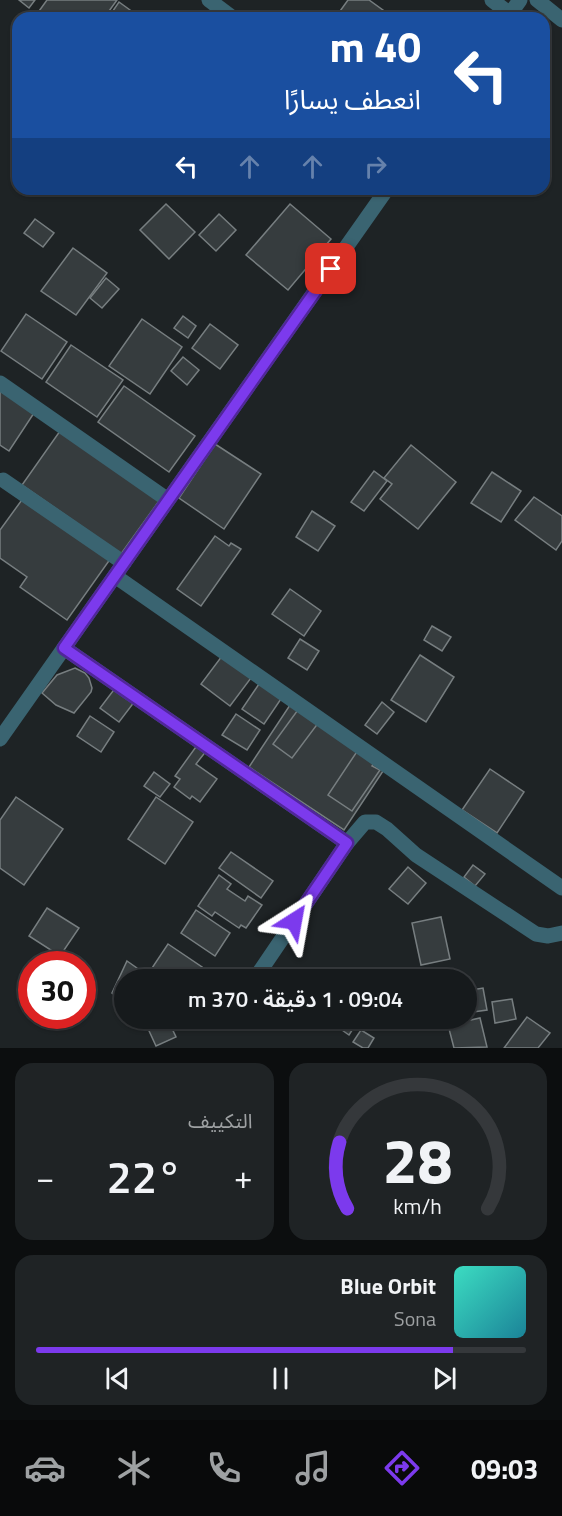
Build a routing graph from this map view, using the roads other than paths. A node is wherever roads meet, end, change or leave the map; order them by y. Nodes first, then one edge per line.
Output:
1 (209, 0) edge
2 (492, 0) edge
3 (537, 0) edge
4 (225, 12) edge
5 (505, 12) edge
6 (562, 20) edge
7 (383, 195) edge
8 (0, 383) edge
9 (3, 480) dead end
10 (168, 500) junction
11 (120, 569) junction
12 (64, 648) junction
13 (0, 739) edge
14 (347, 843) junction
15 (562, 888) edge
16 (562, 933) edge
17 (261, 969) edge

1 - 4 street
2 - 5 street
3 - 6 street
7 - 10 street
8 - 10 street
9 - 11 street
10 - 11 street
11 - 12 street
11 - 15 street
12 - 13 street
12 - 14 street
14 - 16 street
14 - 17 street

